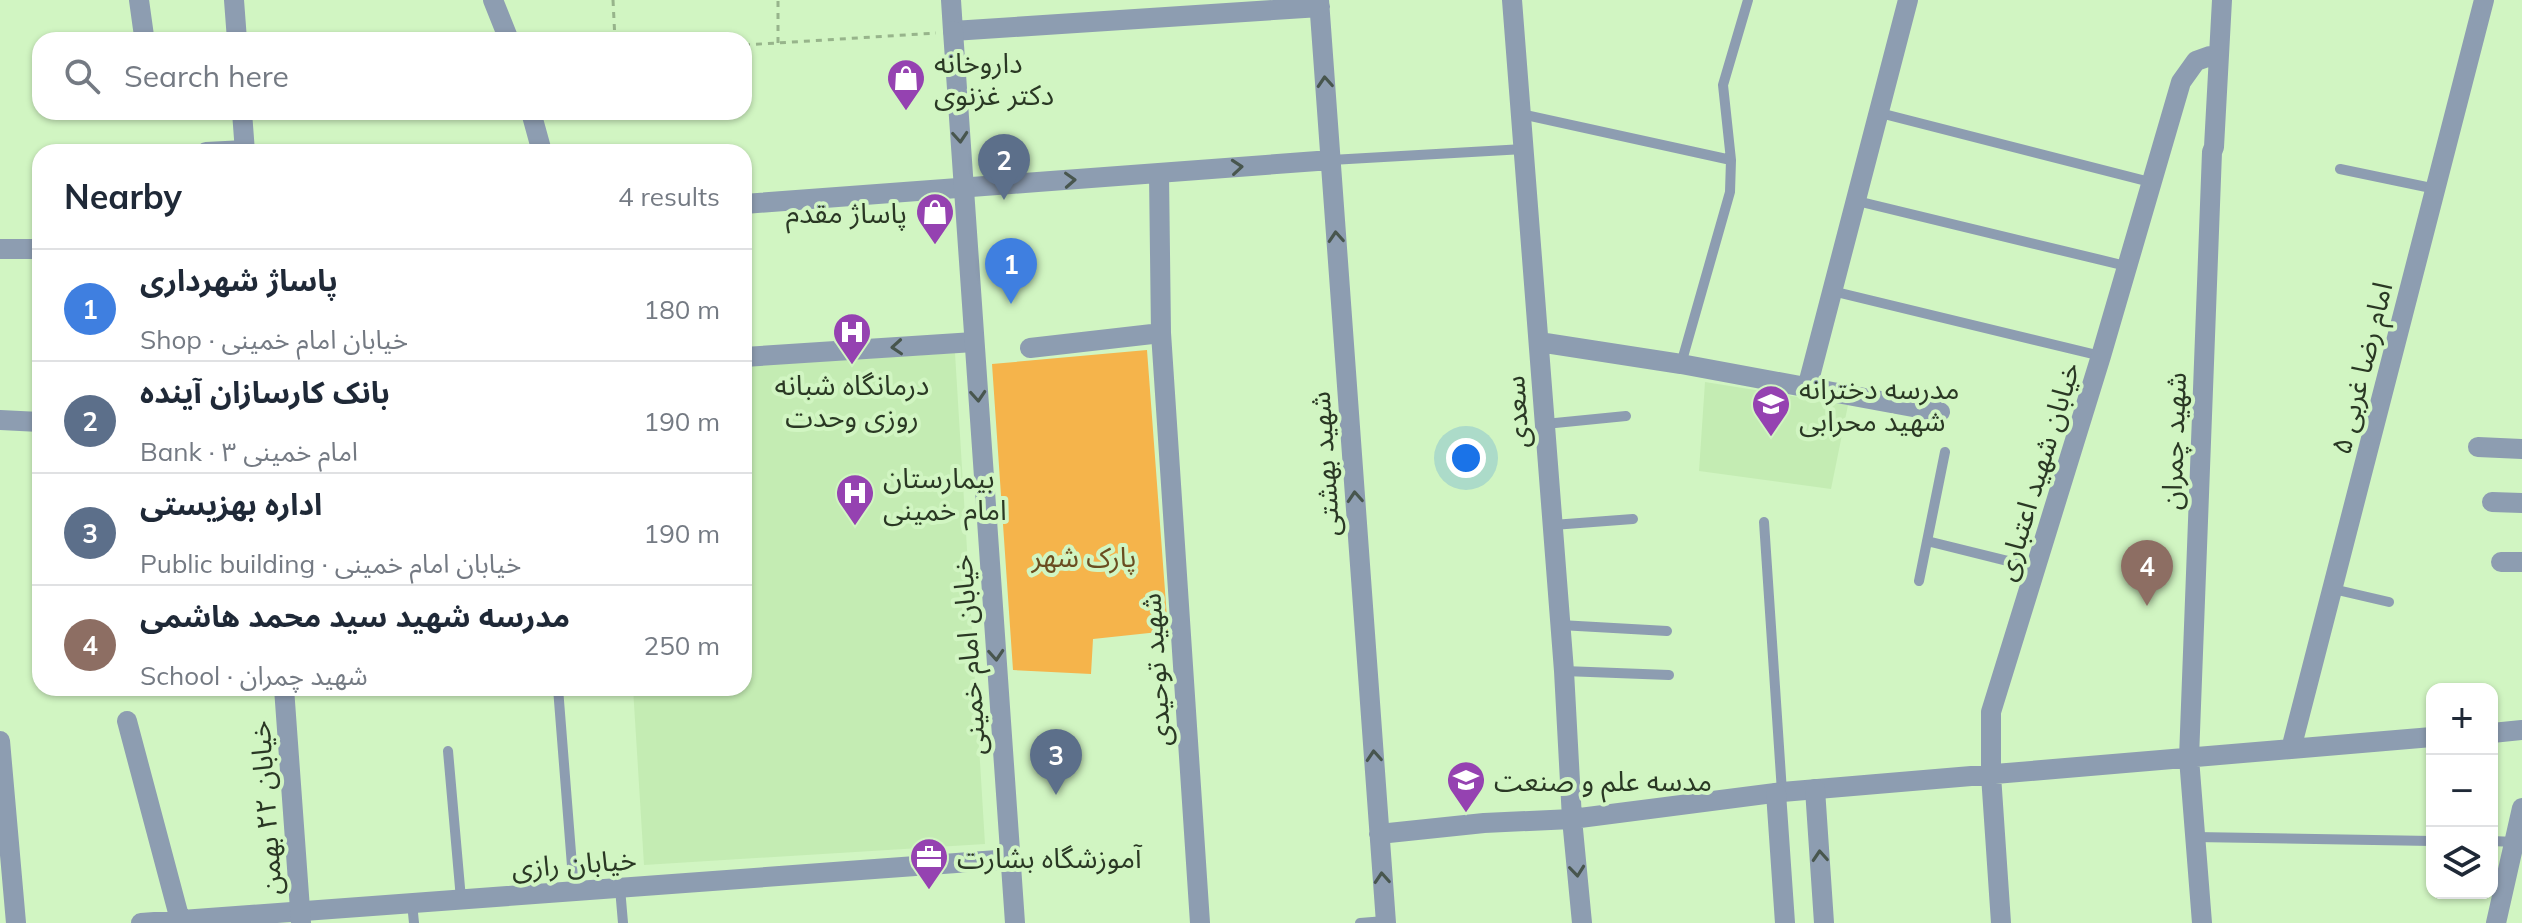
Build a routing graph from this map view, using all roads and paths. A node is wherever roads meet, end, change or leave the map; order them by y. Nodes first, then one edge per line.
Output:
1 (139, 0) edge
2 (234, 0) edge
3 (493, 0) edge
4 (613, 0) edge
5 (778, 0) edge
6 (951, 0) edge
7 (1512, 0) edge
8 (1748, 0) edge
9 (1908, 0) edge
10 (2212, 0) edge
11 (2222, 0) edge
12 (2484, 0) edge
13 (1320, 4) edge
14 (953, 31) junction
15 (143, 32) edge
16 (236, 32) edge
17 (506, 32) edge
18 (615, 32) edge
19 (922, 35) dead end
20 (778, 43) junction
21 (752, 45) edge
22 (2210, 56) junction
23 (1880, 113) junction
24 (1521, 114) junction
25 (243, 120) edge
26 (533, 120) edge
27 (244, 144) edge
28 (540, 144) edge
29 (1524, 149) junction
30 (2212, 152) junction
31 (1331, 160) junction
32 (1731, 160) junction
33 (2340, 169) dead end
34 (1159, 174) junction
35 (2150, 182) junction
36 (964, 186) junction
37 (2436, 189) junction
38 (1857, 201) junction
39 (752, 203) edge
40 (0, 249) edge
41 (32, 249) edge
42 (2126, 266) junction
43 (1832, 291) junction
44 (1161, 333) junction
45 (974, 342) junction
46 (1539, 342) junction
47 (1030, 348) dead end
48 (752, 356) edge
49 (2101, 356) junction
50 (1681, 364) junction
51 (1807, 388) junction
52 (1940, 412) dead end
53 (1626, 416) dead end
54 (0, 420) edge
55 (32, 422) edge
56 (1545, 424) junction
57 (2478, 447) dead end
58 (2522, 449) edge
59 (1945, 452) dead end
60 (2492, 502) dead end
61 (2522, 503) edge
62 (1633, 519) dead end
63 (1764, 522) dead end
64 (1553, 525) junction
65 (1927, 541) junction
66 (2036, 568) junction
67 (1919, 581) dead end
68 (2333, 589) junction
69 (2389, 602) dead end
70 (1560, 625) junction
71 (1667, 631) dead end
72 (1564, 671) junction
73 (1669, 675) dead end
74 (285, 696) edge
75 (559, 696) edge
76 (127, 721) dead end
77 (2522, 730) edge
78 (2498, 732) edge
79 (2426, 738) edge
80 (0, 741) edge
81 (2291, 749) junction
82 (448, 751) dead end
83 (2189, 758) junction
84 (1991, 775) junction
85 (1815, 789) junction
86 (1779, 793) junction
87 (2522, 808) edge
88 (1572, 819) junction
89 (1379, 834) junction
90 (2195, 837) junction
91 (2426, 841) edge
92 (2498, 841) edge
93 (2514, 842) junction
94 (1011, 859) junction
95 (620, 888) junction
96 (574, 891) junction
97 (2513, 893) edge
98 (461, 899) junction
99 (413, 913) edge
100 (301, 917) edge
101 (180, 920) junction
102 (1386, 922) edge
103 (16, 923) edge
104 (142, 923) edge
105 (623, 923) edge
106 (1015, 923) edge
107 (1200, 923) edge
108 (1360, 923) edge
109 (1582, 923) edge
110 (1785, 923) edge
111 (1824, 923) edge
112 (2001, 923) edge
113 (2202, 923) edge
114 (2496, 923) edge

1 - 15 street
2 - 16 street
3 - 17 street
4 - 18 path
5 - 20 path
6 - 14 street, خیابان امام خمینی
7 - 24 street, سعدی
8 - 32 lane
9 - 23 street
10 - 22 street, شهید چمران
11 - 30 street, شهید چمران
12 - 37 street, امام رضا غربی ۵
13 - 14 street
31 -> 13 street, شهید بهشتی
14 -> 36 street, خیابان امام خمینی
19 - 20 path
20 - 21 path
22 - 30 street, شهید چمران
22 - 35 street, خیابان شهید اعتباری
23 - 35 lane
23 - 38 street
24 - 29 street, سعدی
24 - 32 lane
25 - 27 street
26 - 28 street
29 - 31 lane
29 - 46 street, سعدی
30 - 83 street, شهید چمران
34 -> 31 street
89 -> 31 street, شهید بهشتی
32 - 50 lane
33 - 37 lane
36 -> 34 street
34 - 44 street, شهید توحیدی
35 - 42 street, خیابان شهید اعتباری
36 - 39 street
36 - 45 street, خیابان امام خمینی
37 - 68 street, امام رضا غربی ۵
38 - 42 lane
38 - 43 street
40 - 41 street
42 - 49 street, خیابان شهید اعتباری
43 - 49 lane
43 - 51 street
44 - 47 street
44 - 107 street, شهید توحیدی
45 -> 48 street
45 -> 94 street, خیابان امام خمینی
46 - 50 street
46 - 56 street, سعدی
49 - 66 street, خیابان شهید اعتباری
50 - 51 street
51 - 52 street
53 - 56 lane
54 - 55 street
56 - 64 street, سعدی
57 - 58 street
59 - 65 lane
60 - 61 street
62 - 64 lane
63 - 86 lane
64 - 70 street, سعدی
65 - 66 lane
65 - 67 lane
66 - 84 street, خیابان شهید اعتباری
68 - 69 lane
68 - 81 street, امام رضا غربی ۵
70 - 71 lane
70 - 72 street, سعدی
72 - 73 lane
72 - 88 street, سعدی
74 - 100 street, خیابان ۲۲ بهمن
75 - 96 lane
76 - 101 street
77 - 78 street
79 - 81 street
80 - 103 street
81 - 83 street
82 - 98 lane
83 - 84 street
83 - 90 street, شهید چمران
84 - 85 street
84 - 112 street, خیابان شهید اعتباری
85 - 86 street
111 -> 85 street
86 - 88 street
86 - 110 street
87 - 93 street
88 - 89 street
88 -> 109 street, سعدی
102 -> 89 street, شهید بهشتی
90 - 91 lane
90 - 113 street, شهید چمران
92 - 93 lane
93 - 97 street
94 - 95 street, خیابان رازی
94 - 106 street, خیابان امام خمینی
95 - 96 street, خیابان رازی
95 - 105 lane
96 - 98 street, خیابان رازی
97 - 114 street
98 - 99 street, خیابان رازی
99 - 100 street, خیابان رازی
100 - 101 street, خیابان رازی
101 - 104 street, خیابان رازی
102 - 108 lane

